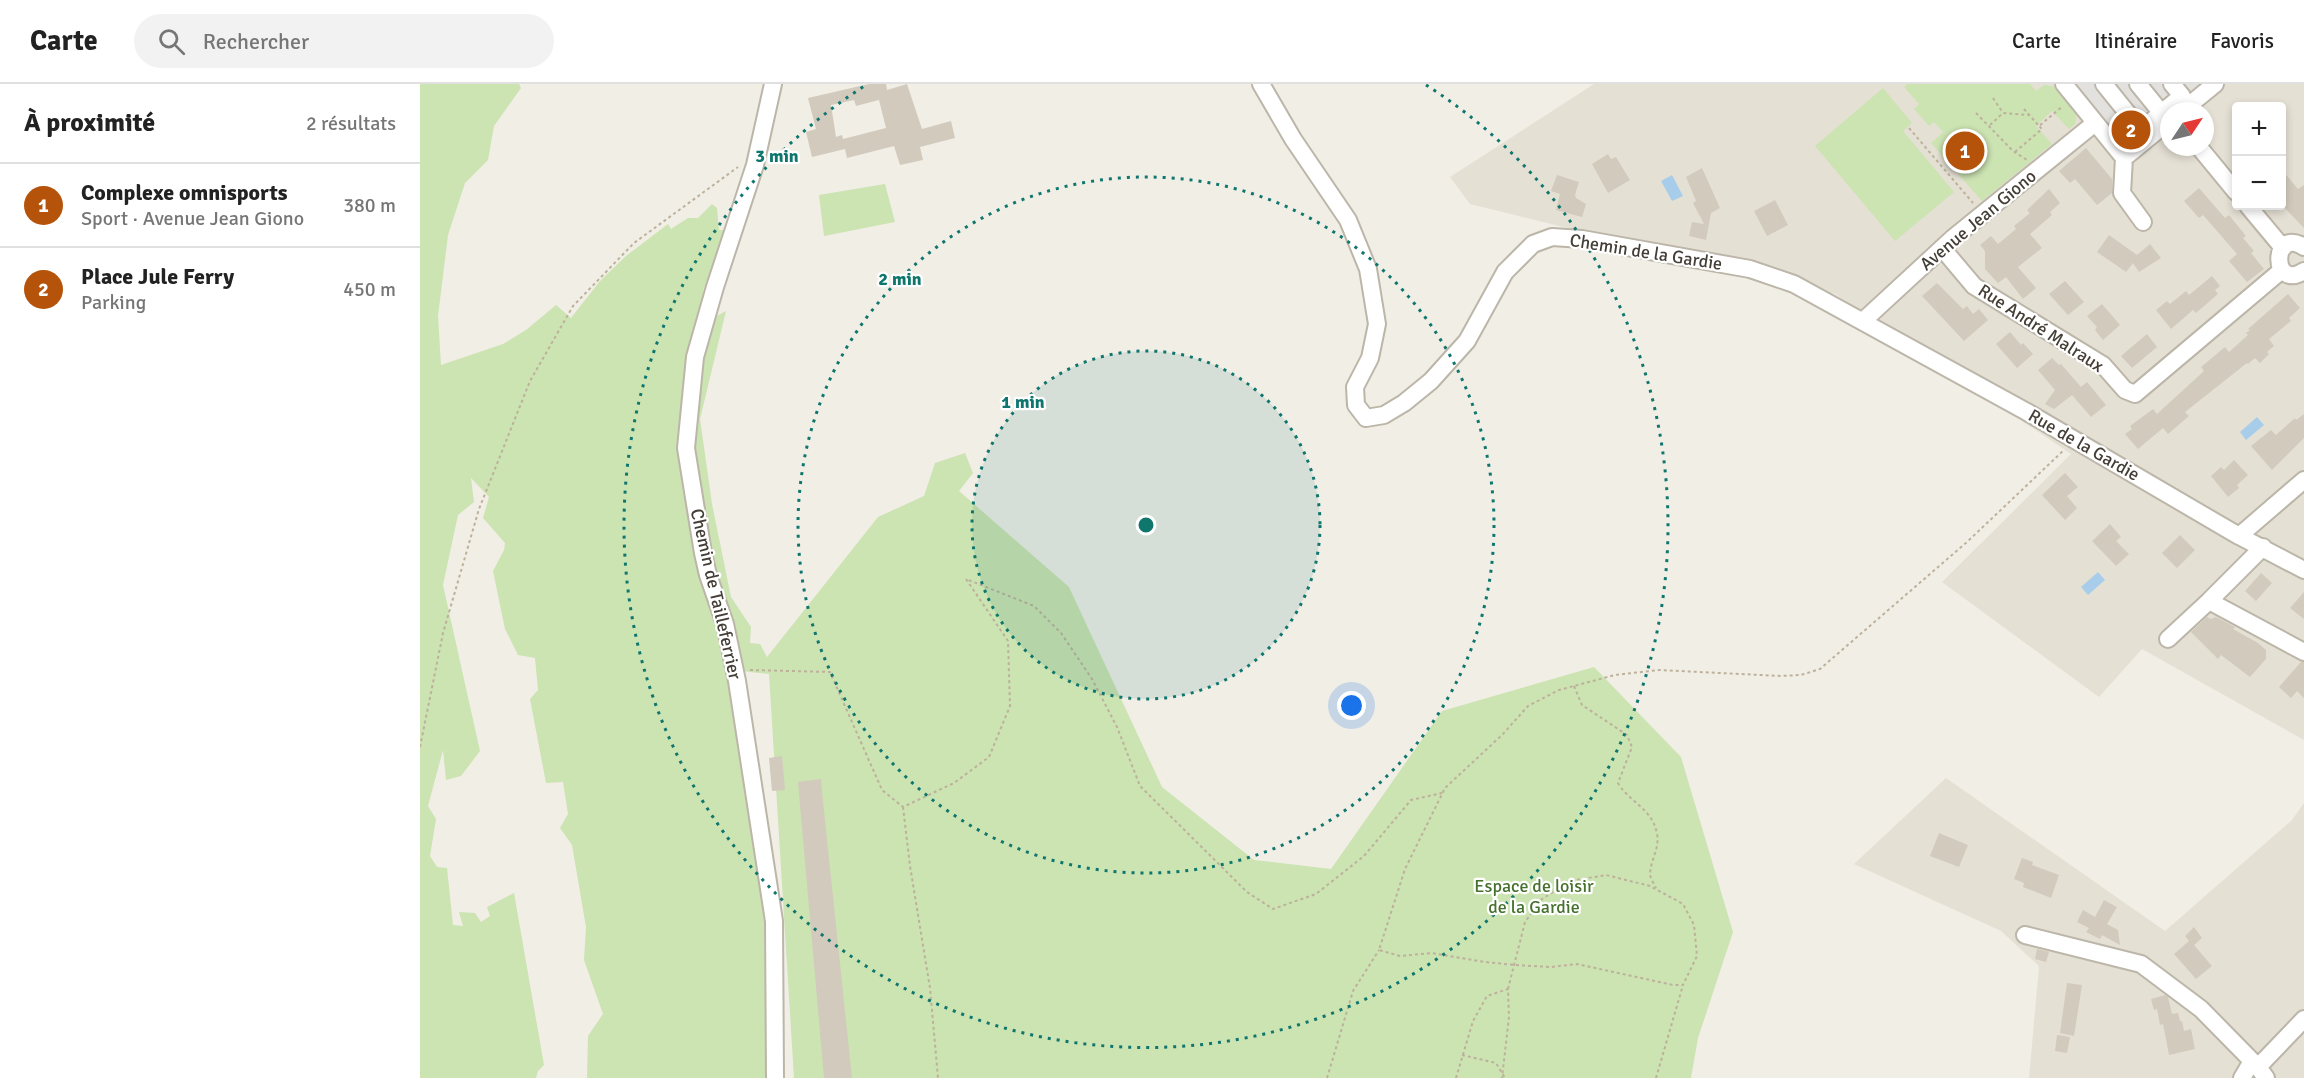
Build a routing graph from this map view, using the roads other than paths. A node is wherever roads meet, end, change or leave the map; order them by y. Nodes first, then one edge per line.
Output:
1 (772, 84) edge
2 (1261, 84) edge
3 (2104, 84) edge
4 (2138, 84) edge
5 (2172, 84) edge
6 (2215, 84) edge
7 (2069, 90) edge
8 (2178, 102) edge
9 (2193, 102) edge
10 (2160, 111) edge
11 (2160, 122) edge
12 (2095, 123) junction
13 (2160, 125) edge
14 (2206, 156) edge
15 (2124, 158) junction
16 (2232, 187) edge
17 (2251, 210) edge
18 (2143, 222) dead end
19 (2304, 247) edge
20 (1942, 248) junction
21 (2283, 248) junction
22 (2282, 270) junction
23 (2304, 271) edge
24 (1863, 321) junction
25 (2304, 480) edge
26 (2239, 536) junction
27 (2263, 547) junction
28 (2304, 570) edge
29 (2209, 601) junction
30 (2168, 639) dead end
31 (2304, 652) edge
32 (2025, 935) dead end
33 (2304, 1019) edge
34 (2259, 1069) edge
35 (774, 1078) edge
36 (2242, 1078) edge

1 - 35 street, Chemin de Tailleferrier
2 - 24 street, Chemin de la Gardie
3 - 11 street
4 - 10 street
5 - 8 street
6 - 9 street
7 - 12 street
12 - 15 street
12 - 20 street, Avenue Jean Giono
13 - 15 street
14 - 16 street
15 - 18 street
17 - 21 street
19 - 21 street
20 - 22 street, Rue André Malraux
20 - 24 street, Avenue Jean Giono
21 - 22 street
22 - 23 street
24 - 26 street, Rue de la Gardie
25 - 26 street
26 - 27 street, Rue de la Gardie
27 - 28 street, Rue de la Gardie
27 - 29 street
29 - 30 street
29 - 31 street
32 - 34 street
33 - 34 street
34 - 36 street

